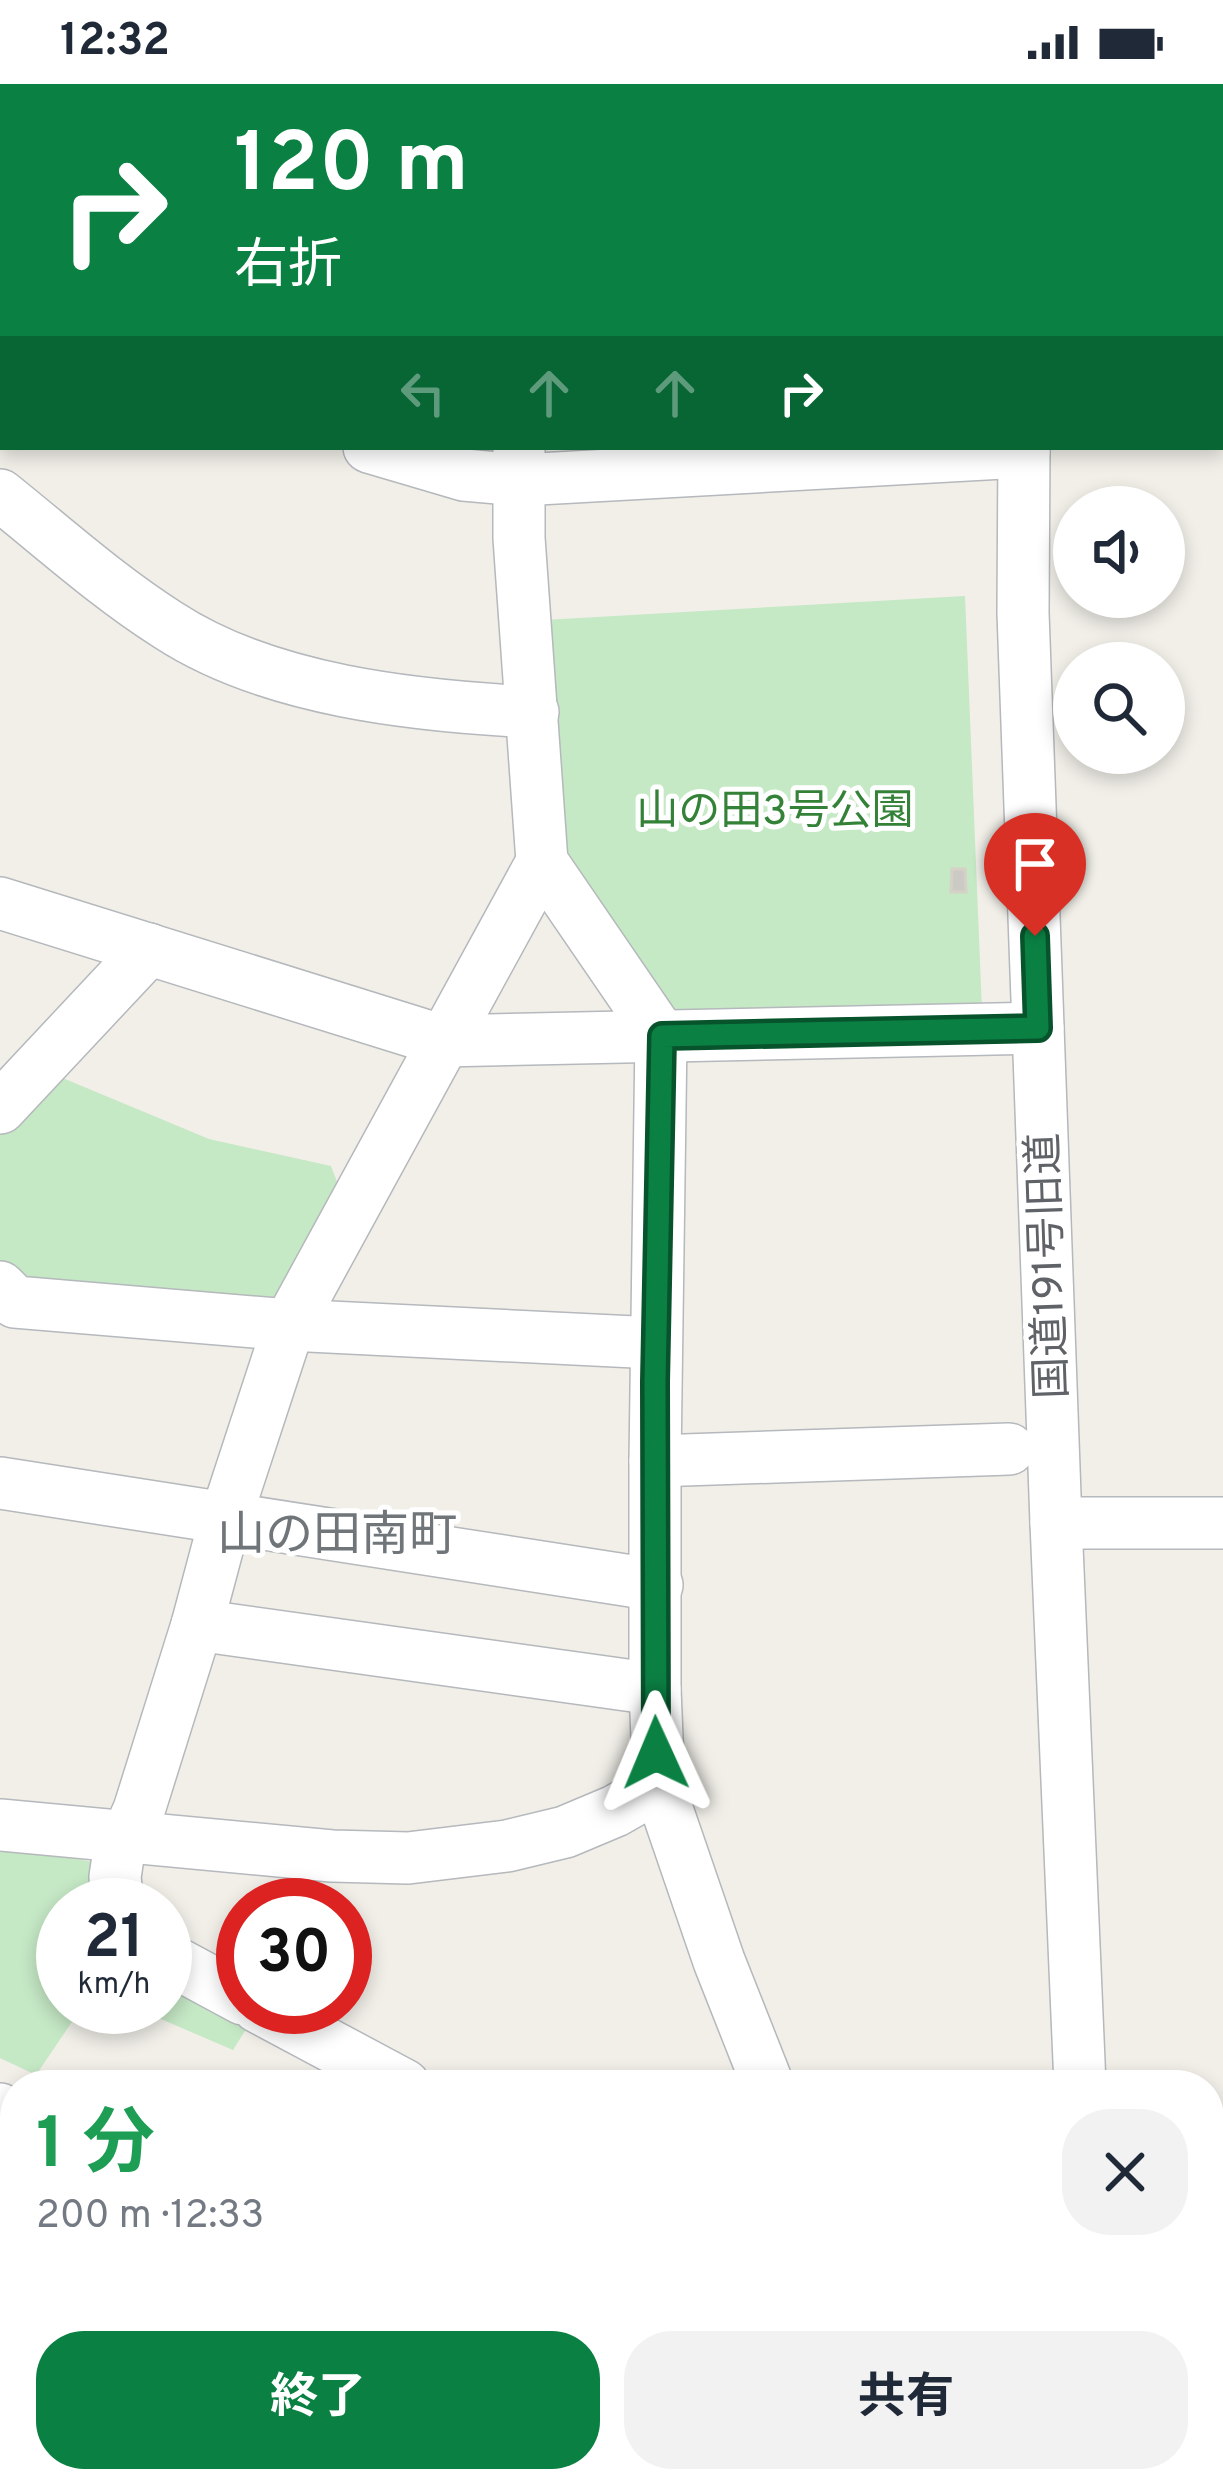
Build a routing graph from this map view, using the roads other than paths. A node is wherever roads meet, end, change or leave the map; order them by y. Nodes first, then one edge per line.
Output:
1 (379, 450) edge
2 (988, 450) edge
3 (1024, 450) edge
4 (519, 463) edge
5 (0, 495) edge
6 (533, 712) junction
7 (542, 862) junction
8 (8, 916) edge
9 (149, 949) junction
10 (1038, 1028) junction
11 (662, 1036) junction
12 (443, 1041) junction
13 (0, 1108) edge
14 (0, 1287) edge
15 (289, 1325) junction
16 (655, 1343) junction
17 (1010, 1449) dead end
18 (655, 1461) junction
19 (0, 1484) edge
20 (225, 1520) junction
21 (1056, 1523) junction
22 (1223, 1523) edge
23 (657, 1585) junction
24 (197, 1625) junction
25 (655, 1689) junction
26 (659, 1786) junction
27 (0, 1826) edge
28 (128, 1837) junction
29 (115, 1878) edge
30 (309, 2034) edge
31 (376, 2070) edge
32 (762, 2070) edge
33 (1079, 2070) edge

1 - 4 street
2 - 4 street
3 - 10 street, 国道191号旧道
4 - 6 street
5 - 6 street
6 - 7 street
7 - 11 street
7 - 12 street
8 - 9 street
9 - 12 street
9 - 13 street
10 - 11 street
10 - 21 street, 国道191号旧道
11 - 12 street
11 - 16 street
12 - 15 street
14 - 15 street
15 - 16 street
15 - 20 street
16 - 18 street
17 - 18 street
18 - 23 street
19 - 20 street
20 - 23 street
20 - 24 street
21 - 22 street
21 - 33 street, 国道191号旧道
23 - 25 street
24 - 25 street
24 - 28 street
25 - 26 street
26 - 28 street
26 - 32 street
27 - 28 street
28 - 29 street
30 - 31 street

